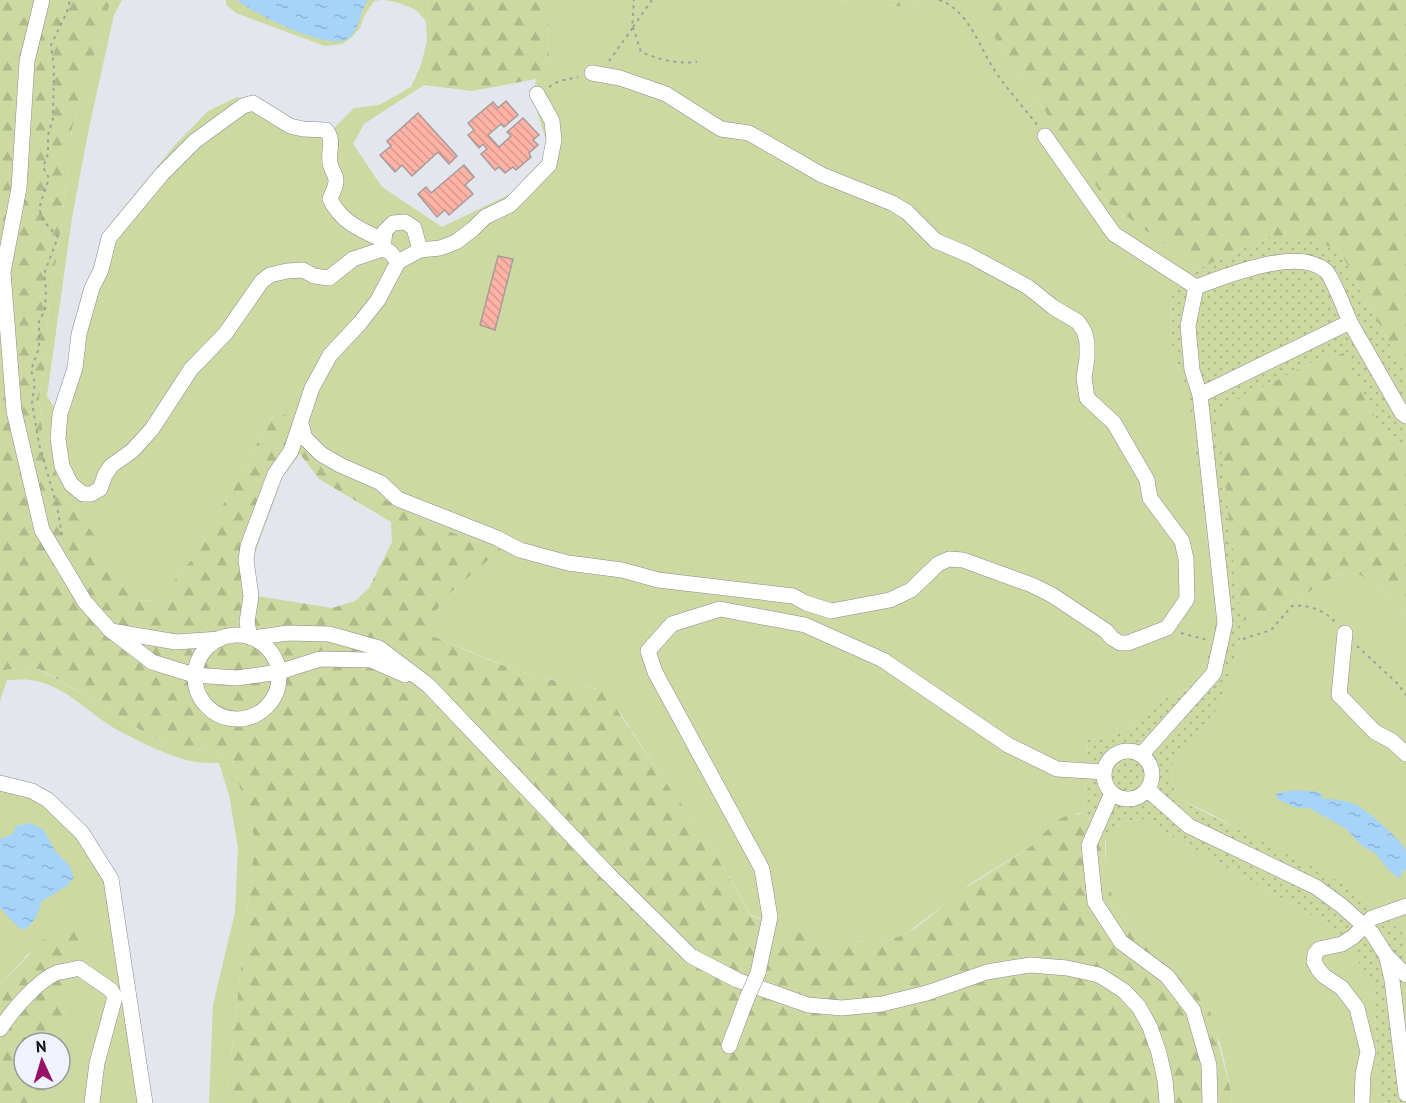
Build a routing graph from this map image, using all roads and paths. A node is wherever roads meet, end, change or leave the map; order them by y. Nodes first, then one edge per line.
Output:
1 (42, 0) edge
2 (70, 0) edge
3 (634, 0) edge
4 (652, 0) edge
5 (939, 0) edge
6 (953, 0) edge
7 (951, 5) junction
8 (633, 28) junction
9 (697, 62) dead end
10 (592, 73) junction
11 (537, 94) joint
12 (1045, 136) joint
13 (383, 245) junction
14 (420, 250) junction
15 (398, 262) junction
16 (1196, 287) junction
17 (1350, 322) junction
18 (1200, 395) junction
19 (1406, 416) edge
20 (301, 424) junction
21 (53, 549) junction
22 (1167, 628) junction
23 (111, 631) junction
24 (1345, 633) junction
25 (251, 638) junction
26 (220, 639) junction
27 (1243, 639) dead end
28 (1208, 640) dead end
29 (279, 672) junction
30 (194, 675) junction
31 (428, 685) junction
32 (1406, 695) edge
33 (1142, 754) junction
34 (1406, 754) edge
35 (1104, 772) junction
36 (0, 783) edge
37 (1148, 790) junction
38 (1112, 793) junction
39 (1406, 906) edge
40 (1364, 926) junction
41 (1386, 955) junction
42 (1406, 975) edge
43 (0, 1029) edge
44 (1403, 1038) edge
45 (729, 1046) dead end
46 (1406, 1094) edge
47 (92, 1103) edge
48 (146, 1103) edge
49 (1167, 1103) edge
50 (1210, 1103) edge
51 (1362, 1103) edge

1 - 21 lane
2 - 21 path
3 - 8 path
4 - 8 path
5 - 7 path
6 - 7 path
7 - 12 path
8 - 9 path
8 - 10 path
10 - 11 path
10 - 22 lane
11 - 14 lane
12 - 16 lane
13 - 13 lane
13 - 14 lane
13 - 15 lane
14 - 15 lane
15 - 20 lane
16 - 17 lane
16 - 18 lane
17 - 18 lane
17 - 19 lane
18 - 33 lane
20 - 22 lane
20 - 25 lane
21 - 23 lane
22 - 28 path
23 - 26 lane
23 - 30 lane
24 - 27 path
24 - 32 path
24 - 34 lane
25 - 26 lane
25 - 29 lane
25 - 31 lane
26 - 30 lane
29 - 30 lane
29 - 30 lane
29 - 31 lane
31 - 49 lane
33 - 35 lane
33 - 37 lane
35 - 38 lane
35 - 45 lane, bridge
36 - 48 lane
37 - 38 lane
37 - 40 lane
38 - 50 lane
39 - 40 lane
40 - 41 lane
40 - 51 lane
41 - 42 lane
41 - 44 lane
43 - 47 lane
44 - 46 lane

